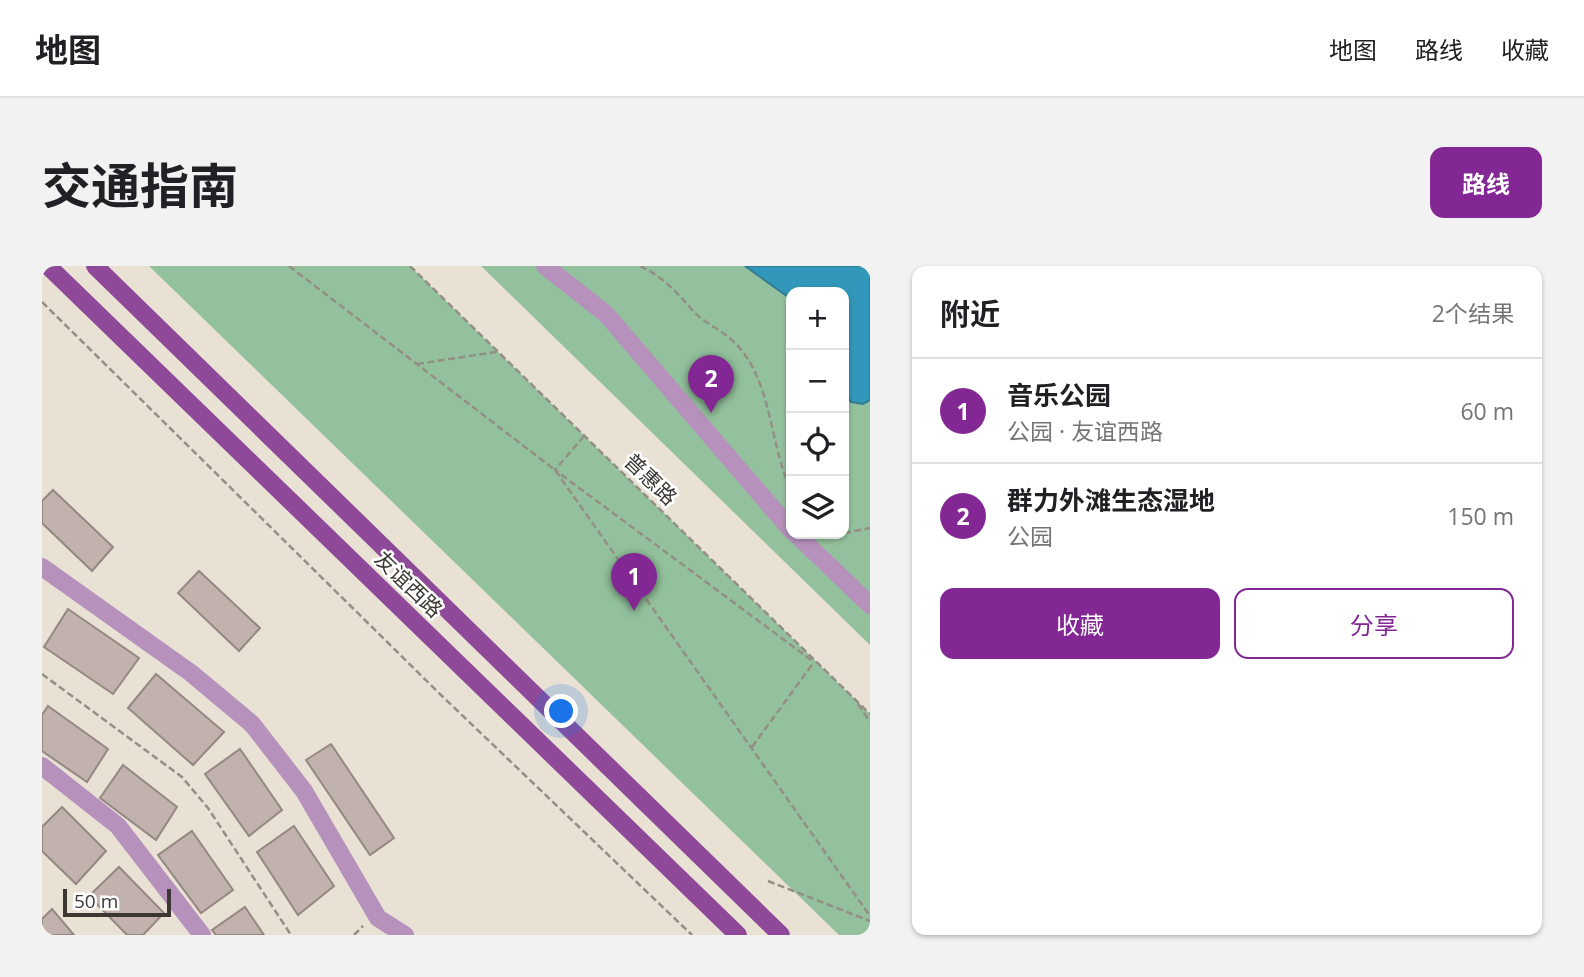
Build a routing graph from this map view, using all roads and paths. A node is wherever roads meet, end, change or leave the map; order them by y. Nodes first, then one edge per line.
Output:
1 (48, 266) edge
2 (95, 266) edge
3 (289, 266) edge
4 (410, 266) edge
5 (545, 266) edge
6 (640, 266) edge
7 (42, 302) edge
8 (498, 352) junction
9 (416, 364) junction
10 (584, 436) junction
11 (555, 470) junction
12 (786, 477) edge
13 (786, 524) edge
14 (870, 528) edge
15 (849, 532) edge
16 (801, 539) edge
17 (42, 567) edge
18 (870, 605) edge
19 (814, 662) junction
20 (825, 670) junction
21 (42, 674) edge
22 (853, 698) junction
23 (870, 714) edge
24 (870, 722) edge
25 (751, 747) junction
26 (42, 766) edge
27 (768, 881) dead end
28 (870, 916) edge
29 (870, 921) edge
30 (202, 935) edge
31 (291, 935) edge
32 (405, 935) edge
33 (692, 935) edge
34 (738, 935) edge
35 (782, 935) edge

1 - 34 main road, 友谊西路
2 - 35 main road, 友谊西路
3 - 9 path
4 - 8 path, 普惠路
5 - 13 street
6 - 12 path
7 - 33 path
8 - 9 path
8 - 10 path, 普惠路
9 - 11 path
10 - 11 path
10 - 20 path, 普惠路
11 - 19 path
11 - 25 path
14 - 15 path
16 - 18 street
17 - 32 street
19 - 20 path
19 - 25 path
20 - 22 path, 普惠路
21 - 31 path
22 - 23 path, 普惠路
22 - 24 path
25 - 28 path
26 - 30 street
27 - 29 path

